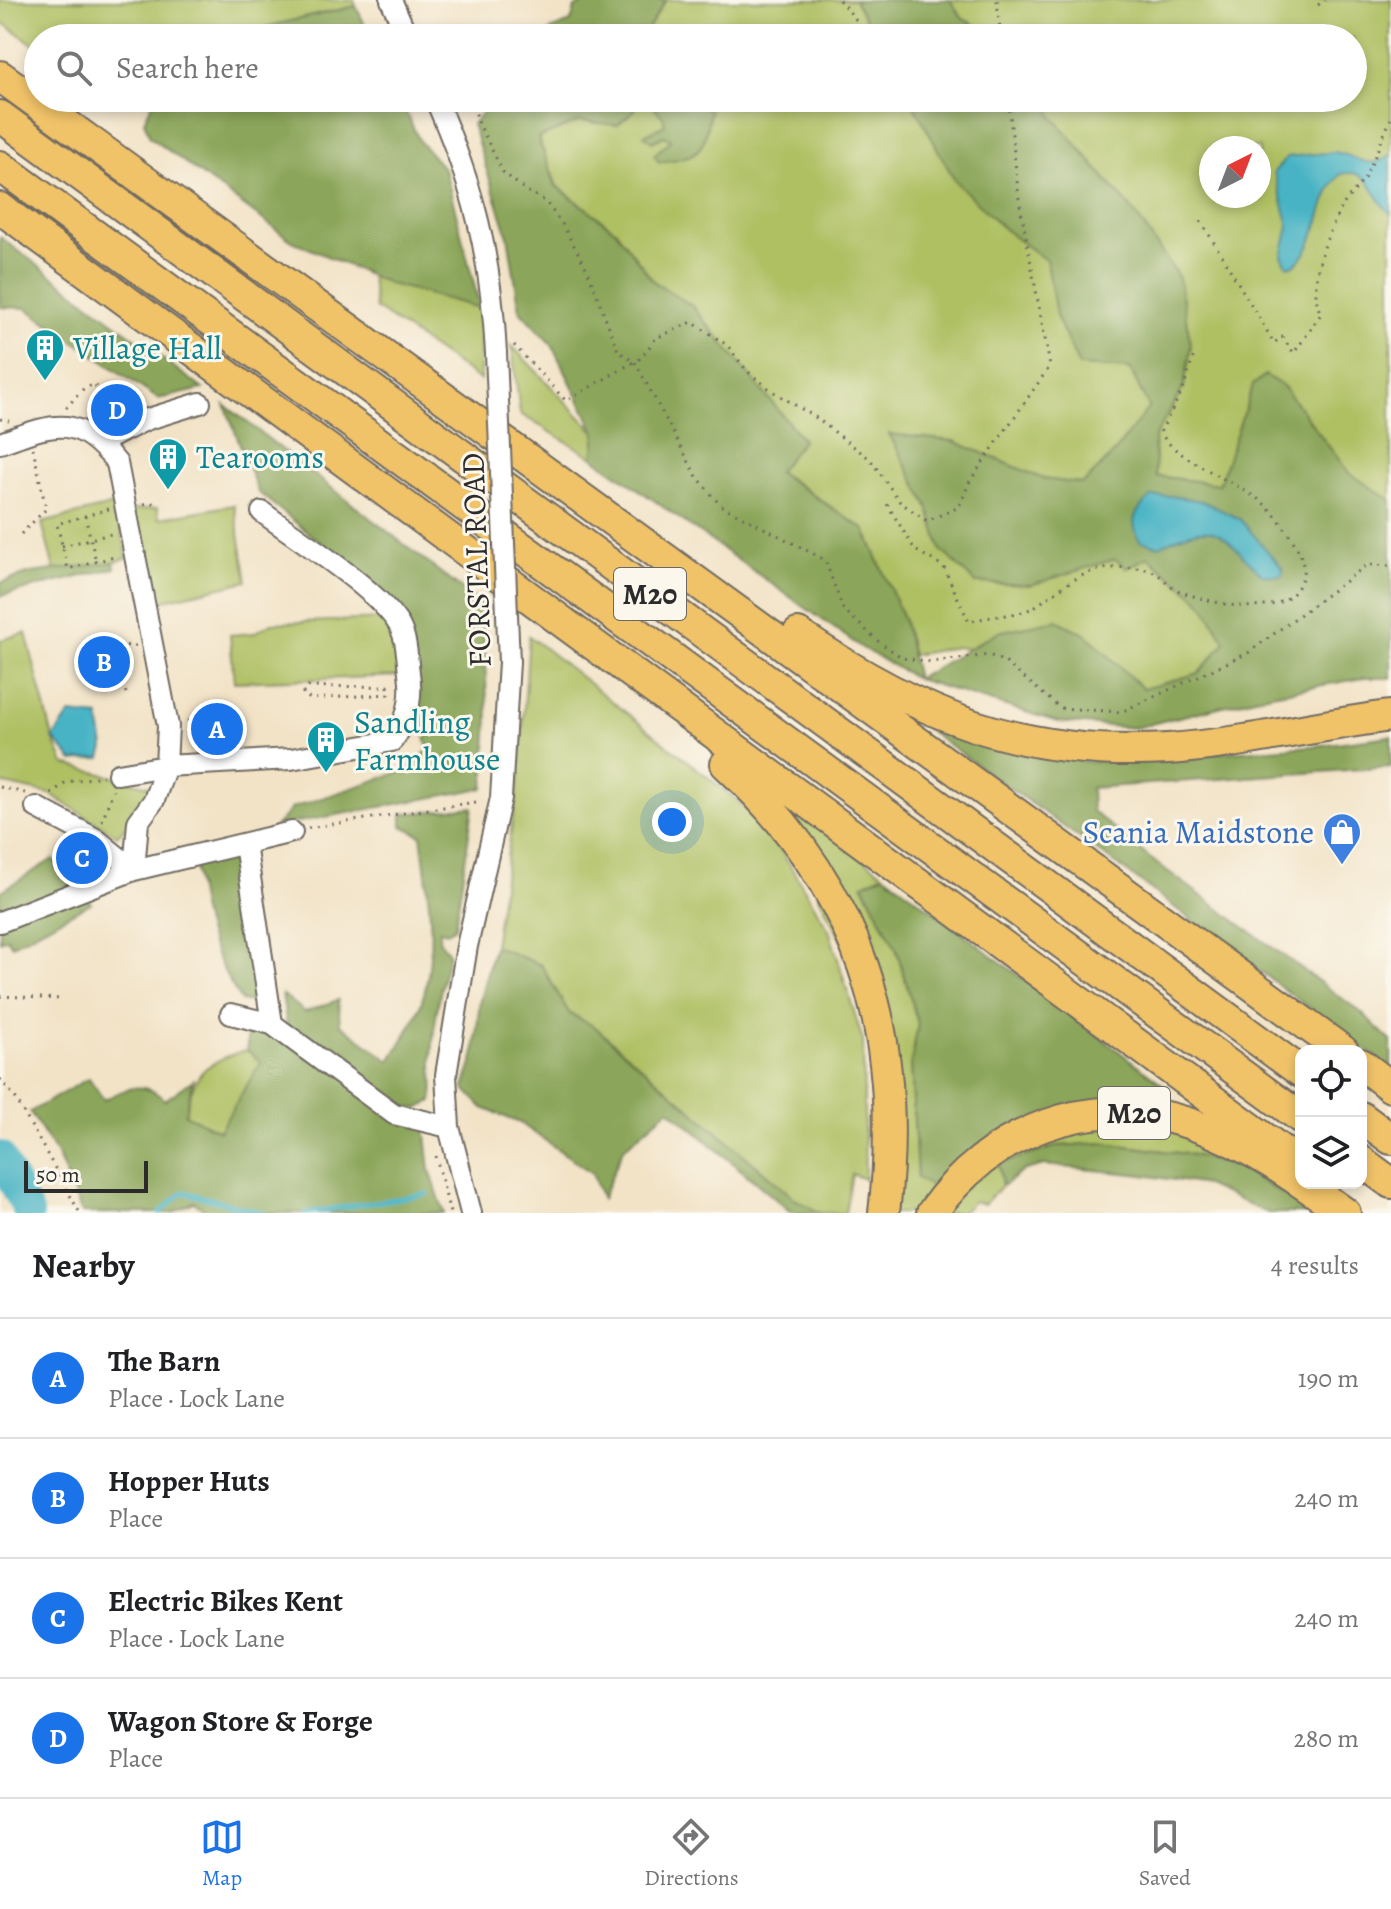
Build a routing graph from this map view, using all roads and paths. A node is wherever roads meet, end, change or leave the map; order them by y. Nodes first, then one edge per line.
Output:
1 (391, 0) edge
2 (839, 0) edge
3 (997, 0) edge
4 (1325, 0) edge
5 (1318, 5) dead end
6 (858, 22) dead end
7 (402, 24) edge
8 (1000, 24) edge
9 (0, 76) edge
10 (24, 93) edge
11 (50, 112) edge
12 (441, 112) edge
13 (476, 112) edge
14 (1010, 112) edge
15 (0, 116) edge
16 (1391, 119) edge
17 (0, 166) edge
18 (0, 208) edge
19 (1201, 221) dead end
20 (495, 324) junction
21 (1194, 354) dead end
22 (635, 362) junction
23 (100, 402) dead end
24 (200, 403) dead end
25 (60, 426) junction
26 (29, 433) junction
27 (0, 443) edge
28 (100, 443) junction
29 (887, 504) dead end
30 (124, 505) junction
31 (262, 512) dead end
32 (606, 514) junction
33 (85, 516) junction
34 (119, 532) dead end
35 (21, 534) dead end
36 (91, 539) junction
37 (62, 546) junction
38 (133, 552) junction
39 (96, 561) junction
40 (1391, 566) edge
41 (518, 592) junction
42 (152, 647) junction
43 (308, 687) joint
44 (126, 693) dead end
45 (213, 716) dead end
46 (1391, 716) edge
47 (168, 726) junction
48 (166, 766) junction
49 (118, 774) junction
50 (501, 798) junction
51 (43, 800) joint
52 (101, 824) dead end
53 (292, 832) joint
54 (245, 844) junction
55 (134, 870) junction
56 (0, 922) edge
57 (0, 996) edge
58 (62, 999) dead end
59 (231, 1014) dead end
60 (272, 1024) junction
61 (1335, 1045) edge
62 (1295, 1068) edge
63 (1367, 1069) edge
64 (0, 1079) edge
65 (1391, 1087) edge
66 (1300, 1117) edge
67 (1367, 1121) edge
68 (449, 1127) junction
69 (1391, 1139) edge
70 (1295, 1161) edge
71 (1367, 1165) edge
72 (1391, 1183) edge
73 (1334, 1189) edge
74 (80, 1213) edge
75 (471, 1213) edge
76 (884, 1213) edge
77 (932, 1213) edge
78 (1345, 1213) edge
79 (1366, 1213) edge

1 - 7 street
2 - 6 path
3 - 8 path
4 - 5 path
9 - 10 highway, M20
11 - 32 highway, M20
12 - 20 street, FORSTAL ROAD
13 - 22 path
14 - 22 path
15 - 62 highway, M20
16 - 19 path
17 - 66 highway, M20
18 - 41 highway, M20
20 - 22 path
20 - 50 street, FORSTAL ROAD, bridge
21 - 29 path
22 - 40 path
23 - 25 path
24 - 28 street
25 - 26 street
25 - 28 street
26 - 27 street
26 - 35 path
28 - 30 street
30 - 33 path
30 - 38 street
31 - 48 street
32 - 46 highway, M20
32 - 61 highway, M20
33 - 36 path
33 - 37 path
34 - 36 path
36 - 37 path
36 - 39 path
37 - 39 path
38 - 39 path
38 - 42 street
41 - 70 highway, M20
41 - 76 highway, M20
42 - 44 path
42 - 47 street
43 - 43 path
45 - 47 path
47 - 48 street
48 - 49 street
48 - 55 street
49 - 51 path
49 - 52 path
50 - 53 path
50 - 68 street, FORSTAL ROAD
51 - 55 street
53 - 54 street
54 - 55 street
54 - 60 street
55 - 56 street
57 - 58 path
59 - 60 street
60 - 68 street
63 - 65 highway
64 - 74 path
67 - 69 highway
68 - 75 street, FORSTAL ROAD
71 - 72 highway
73 - 79 highway
77 - 78 highway, M20

